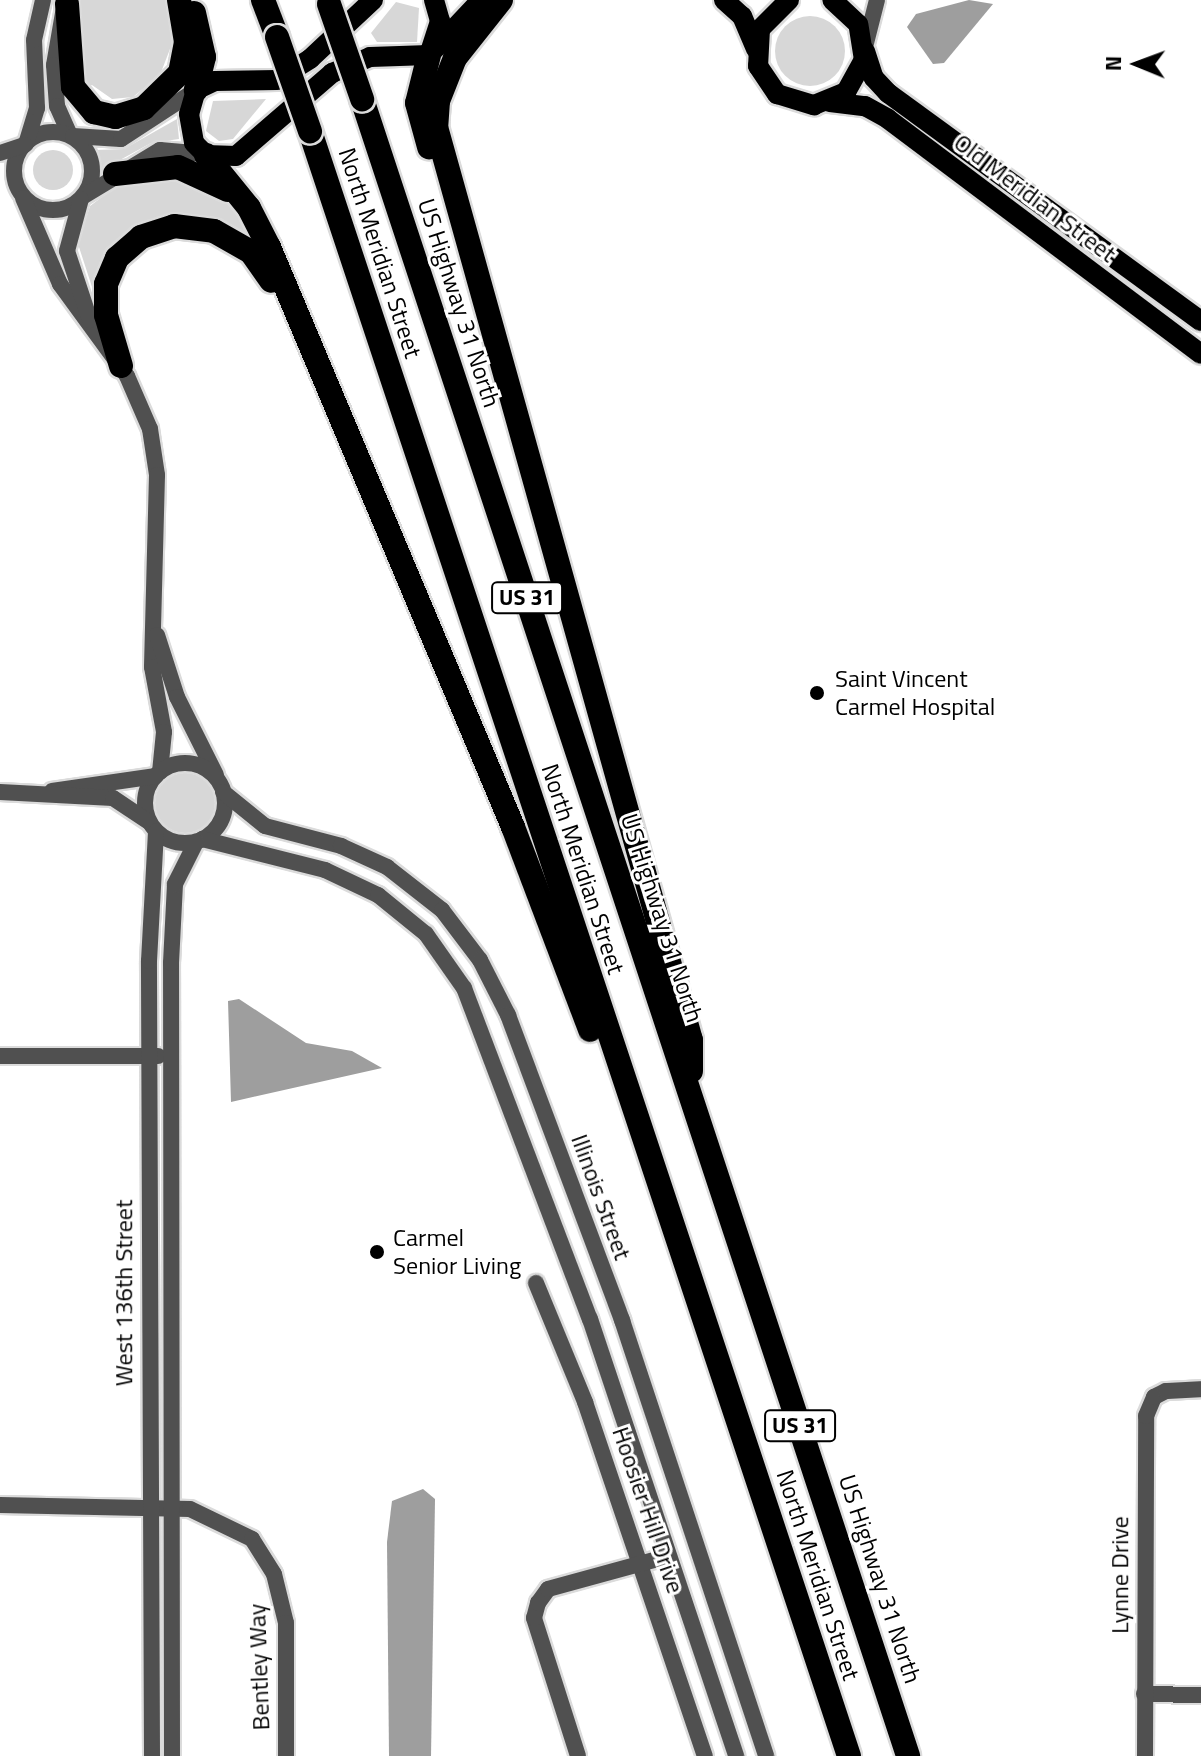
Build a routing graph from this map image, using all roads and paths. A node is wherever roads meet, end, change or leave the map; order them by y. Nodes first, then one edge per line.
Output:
1 (179, 0) edge
2 (189, 0) edge
3 (263, 0) edge
4 (373, 0) edge
5 (434, 0) edge
6 (481, 0) edge
7 (501, 0) edge
8 (724, 0) edge
9 (788, 0) edge
10 (832, 0) edge
11 (877, 0) edge
12 (59, 1) edge
13 (328, 2) edge
14 (865, 49) junction
15 (756, 50) junction
16 (429, 55) junction
17 (194, 91) junction
18 (830, 102) junction
19 (71, 135) junction
20 (25, 144) junction
21 (0, 153) edge
22 (206, 154) junction
23 (115, 174) junction
24 (0, 183) edge
25 (976, 187) junction
26 (452, 197) junction
27 (23, 198) junction
28 (82, 198) junction
29 (244, 200) junction
30 (1046, 206) junction
31 (1201, 321) edge
32 (92, 325) junction
33 (308, 341) junction
34 (1201, 354) edge
35 (121, 366) junction
36 (156, 634) junction
37 (158, 774) junction
38 (222, 788) junction
39 (0, 792) edge
40 (47, 793) junction
41 (153, 826) junction
42 (199, 840) junction
43 (0, 1056) edge
44 (150, 1056) junction
45 (170, 1056) junction
46 (691, 1097) junction
47 (636, 1117) junction
48 (536, 1283) dead end
49 (1201, 1389) edge
50 (0, 1505) edge
51 (161, 1508) junction
52 (669, 1556) junction
53 (642, 1566) junction
54 (1144, 1694) junction
55 (1201, 1695) edge
56 (152, 1756) edge
57 (172, 1756) edge
58 (286, 1756) edge
59 (578, 1756) edge
60 (705, 1756) edge
61 (736, 1756) edge
62 (766, 1756) edge
63 (849, 1756) edge
64 (908, 1756) edge
65 (1145, 1756) edge

1 - 12 highway
2 - 17 highway
3 - 47 highway, North Meridian Street / US 31, bridge
4 - 17 main road
5 - 16 main road
6 - 16 main road
7 - 26 highway
8 - 15 main road
9 - 15 main road
10 - 14 main road, Old Meridian Street
11 - 14 street
12 - 19 street
12 - 20 street
13 - 46 highway, US Highway 31 North / US 31, bridge
14 - 18 main road
14 - 30 main road, Old Meridian Street
15 - 18 main road, Old Meridian Street
16 - 22 main road
16 - 26 highway
17 - 19 street
17 - 22 main road
18 - 25 main road, Old Meridian Street
19 - 20 street
19 - 28 street
20 - 21 street
20 - 27 street
22 - 23 street
22 - 29 highway
23 - 28 street
23 - 29 highway
24 - 27 street
25 - 30 main road
25 - 34 main road, Old Meridian Street
26 - 46 highway
27 - 28 street
27 - 32 street
28 - 32 street
29 - 33 highway
30 - 31 main road, Old Meridian Street
32 - 35 street
33 - 35 highway
33 - 47 highway
35 - 36 street
36 - 37 street
36 - 38 street
37 - 38 street
37 - 40 street
37 - 41 street
38 - 42 street
38 - 62 street, Illinois Street
39 - 40 street
40 - 41 street
41 - 42 street
41 - 44 street, West 136th Street
42 - 45 street, West 136th Street
42 - 52 street
43 - 44 street
44 - 45 street
44 - 51 street, West 136th Street
45 - 51 street, West 136th Street
46 - 64 highway, US Highway 31 North / US 31
47 - 63 highway, North Meridian Street / US 31
48 - 53 street, Hoosier Hill Drive
49 - 54 street, Lynne Drive
50 - 51 street, Bentley Way
51 - 56 street, West 136th Street
51 - 57 street, West 136th Street
51 - 58 street, Bentley Way
52 - 53 street
52 - 61 street
53 - 59 street
53 - 60 street, Hoosier Hill Drive
54 - 55 street
54 - 65 street, Lynne Drive

